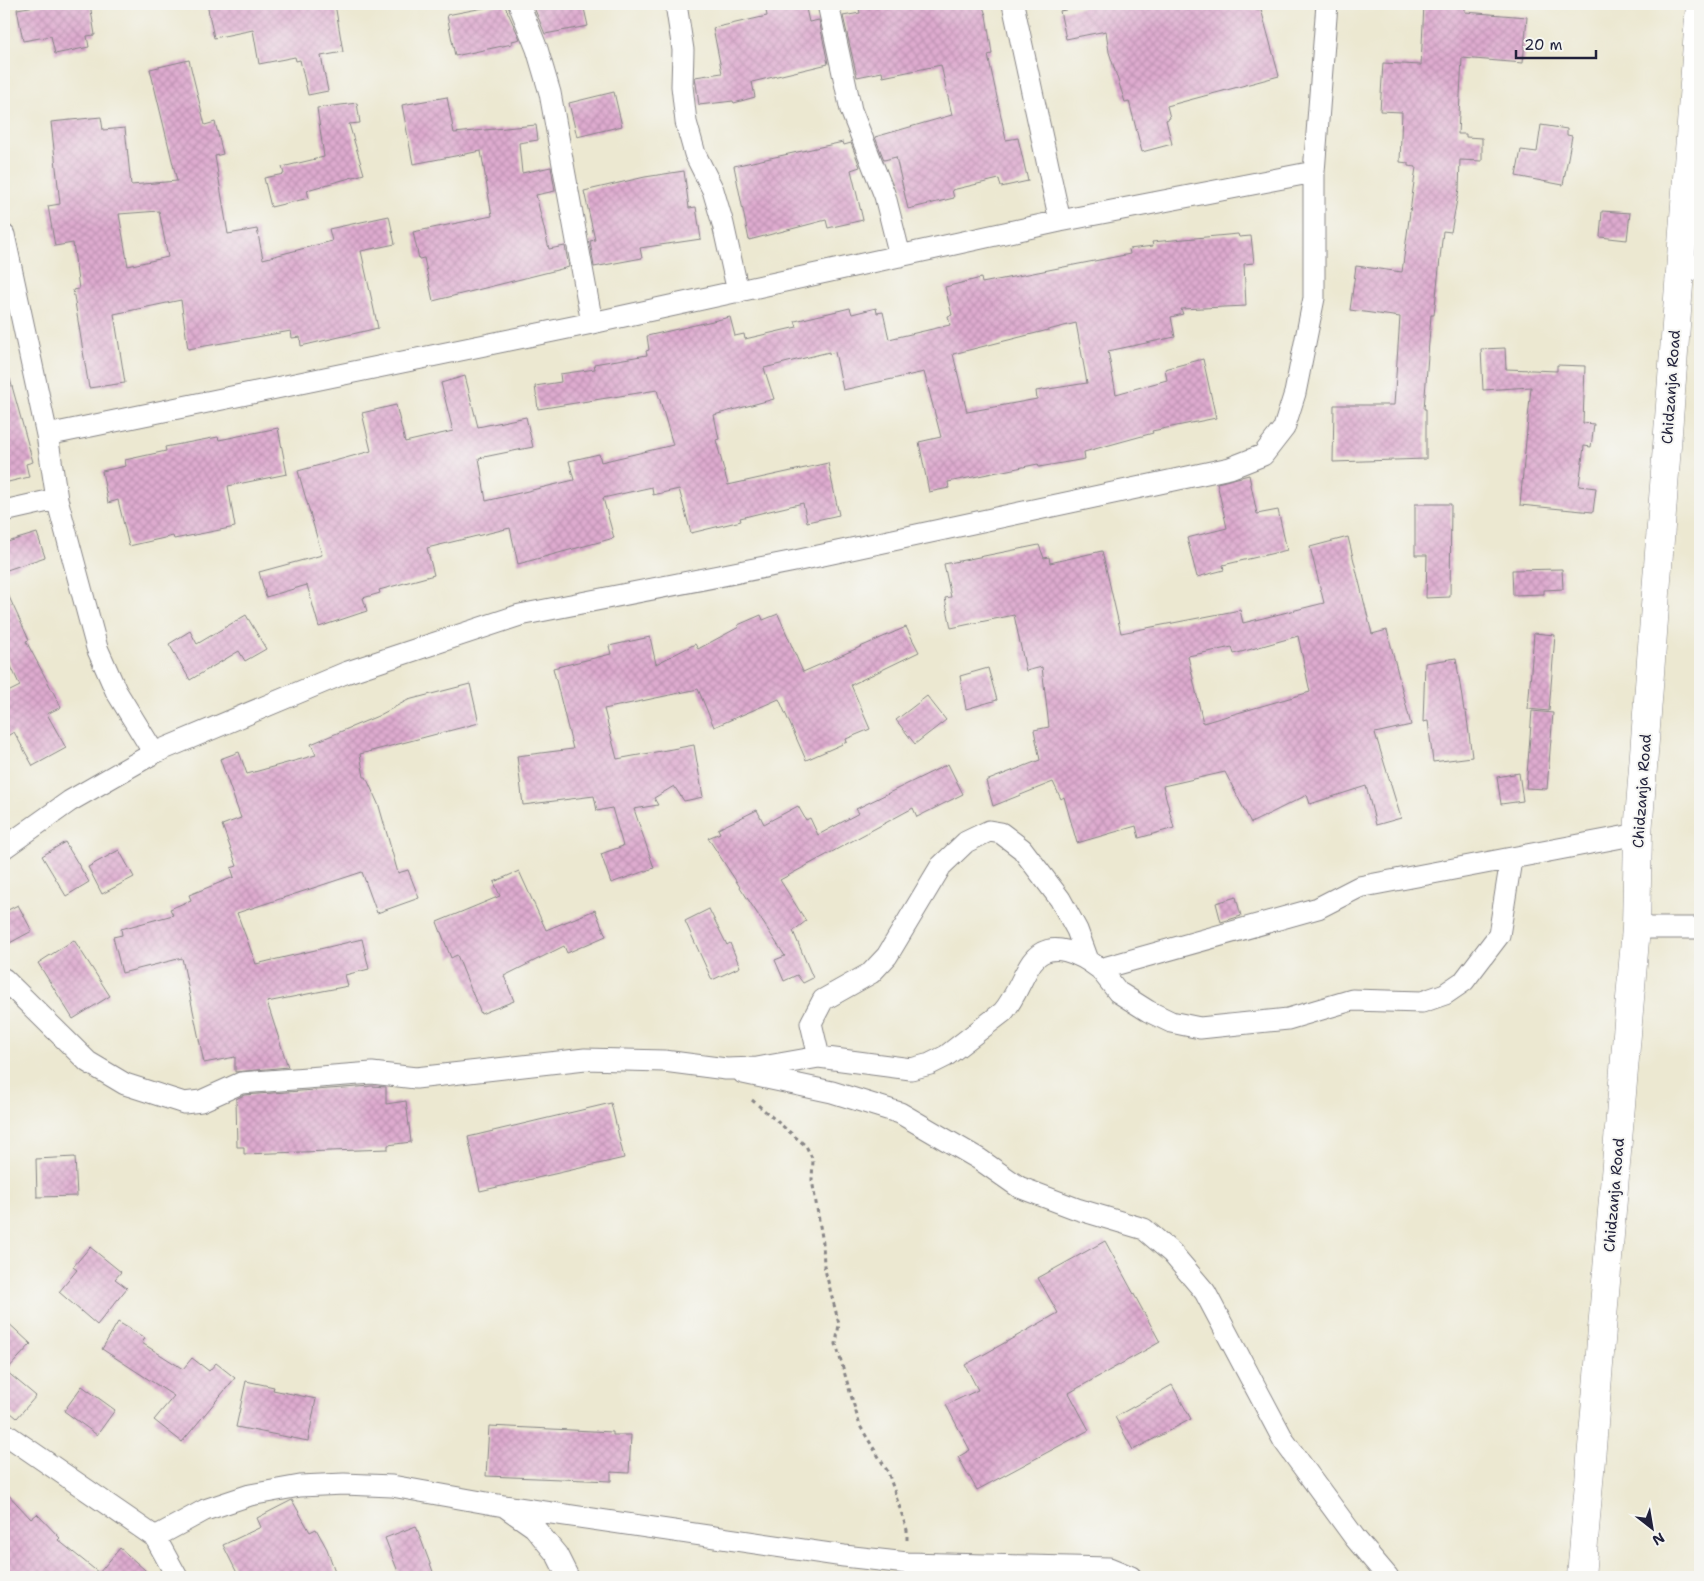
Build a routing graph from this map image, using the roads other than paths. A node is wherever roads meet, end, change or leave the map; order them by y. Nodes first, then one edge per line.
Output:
1 (519, 4) edge
2 (676, 4) edge
3 (828, 4) edge
4 (1013, 4) edge
5 (1327, 4) edge
6 (1700, 4) edge
7 (1314, 172) junction
8 (1060, 221) junction
9 (4, 236) edge
10 (900, 256) junction
11 (1690, 271) edge
12 (738, 292) junction
13 (592, 323) junction
14 (47, 435) junction
15 (57, 499) junction
16 (4, 511) edge
17 (154, 753) junction
18 (1638, 834) junction
19 (4, 848) edge
20 (1511, 860) junction
21 (1636, 928) junction
22 (1700, 928) edge
23 (1094, 964) junction
24 (4, 979) edge
25 (819, 1057) junction
26 (726, 1069) junction
27 (4, 1433) edge
28 (504, 1506) junction
29 (155, 1537) junction
30 (177, 1577) edge
31 (568, 1577) edge
32 (1131, 1577) edge
33 (1388, 1577) edge
34 (1581, 1577) edge

1 - 13 street
2 - 12 street
3 - 10 street
4 - 8 street
5 - 7 street
6 - 11 street, Chidzanja Road
7 - 8 street
7 - 17 street
8 - 10 street
9 - 14 street
10 - 12 street
11 - 18 street, Chidzanja Road
12 - 13 street
13 - 14 street
14 - 15 street
15 - 16 street
15 - 17 street
17 - 19 street
18 - 20 street
18 - 21 street, Chidzanja Road
20 - 23 street
20 - 23 street
21 - 22 street
21 - 34 street, Chidzanja Road
23 - 25 street
23 - 25 street
24 - 26 street
25 - 26 street
26 - 33 street
27 - 29 street
28 - 29 street
28 - 31 street
28 - 32 street
29 - 30 street

